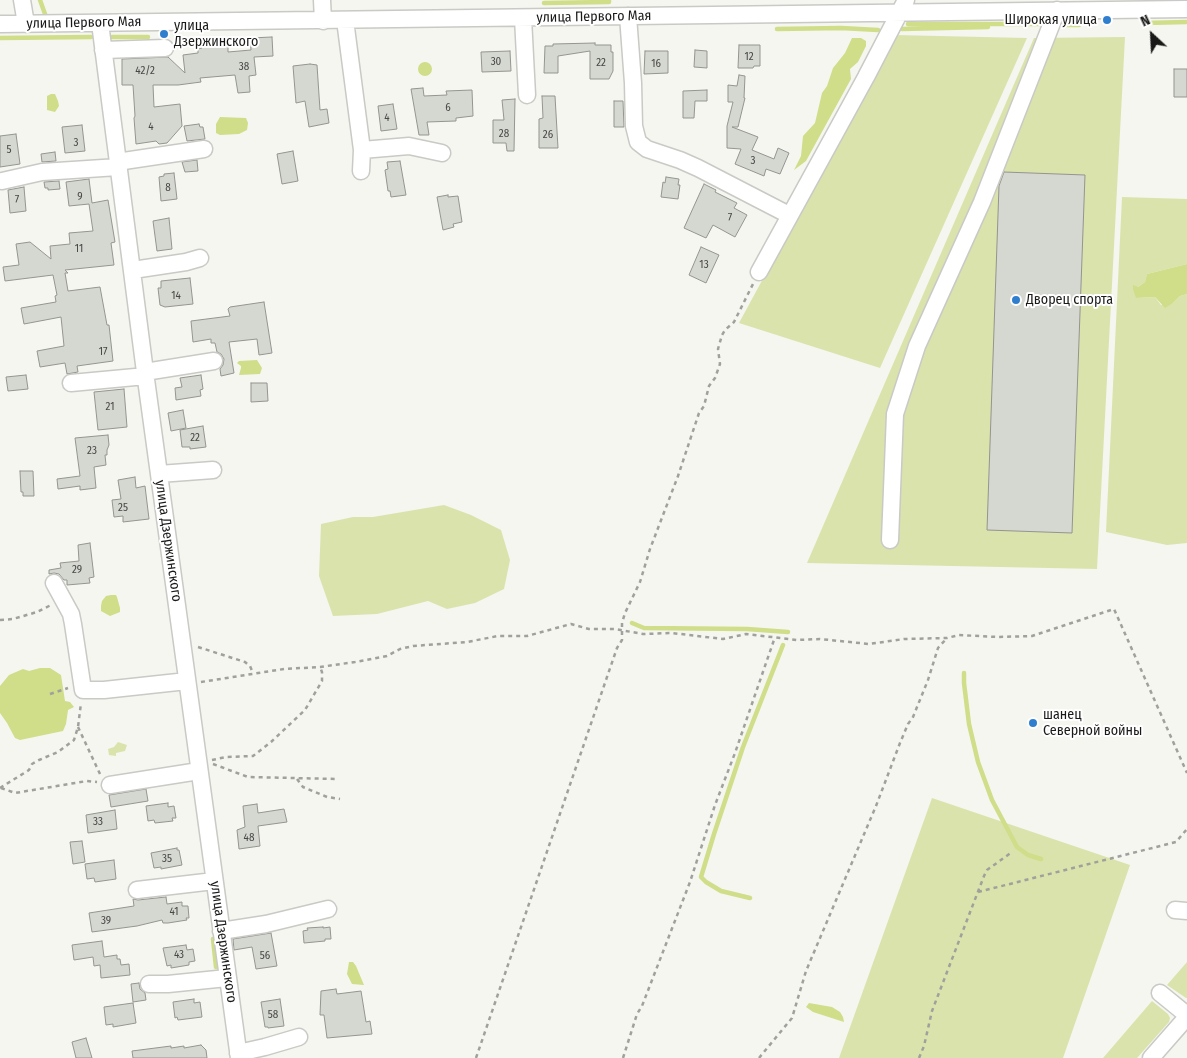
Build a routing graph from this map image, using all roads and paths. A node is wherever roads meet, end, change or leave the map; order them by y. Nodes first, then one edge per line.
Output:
1 (22, 0) edge
2 (322, 0) edge
3 (903, 6) edge
4 (770, 7) edge
5 (1187, 8) edge
6 (1057, 10) junction
7 (628, 16) junction
8 (523, 18) junction
9 (323, 20) junction
10 (345, 20) junction
11 (100, 23) junction
12 (0, 24) edge
13 (26, 24) junction
14 (165, 48) dead end
15 (103, 50) junction
16 (527, 95) dead end
17 (204, 149) dead end
18 (362, 150) junction
19 (442, 153) dead end
20 (118, 165) junction
21 (361, 171) dead end
22 (2, 181) dead end
23 (789, 215) junction
24 (200, 258) dead end
25 (132, 270) junction
26 (759, 272) joint
27 (214, 361) dead end
28 (146, 374) junction
29 (71, 384) dead end
30 (213, 470) dead end
31 (159, 474) junction
32 (890, 540) dead end
33 (54, 583) dead end
34 (62, 600) junction
35 (0, 620) edge
36 (622, 632) junction
37 (775, 637) junction
38 (947, 638) junction
39 (183, 649) junction
40 (320, 667) junction
41 (253, 673) junction
42 (187, 681) junction
43 (66, 689) dead end
44 (83, 690) junction
45 (50, 694) dead end
46 (78, 727) junction
47 (199, 771) junction
48 (1187, 772) edge
49 (297, 779) junction
50 (337, 779) dead end
51 (106, 784) junction
52 (1, 788) edge
53 (340, 799) dead end
54 (1187, 829) edge
55 (1012, 852) dead end
56 (214, 881) junction
57 (137, 890) dead end
58 (978, 892) junction
59 (328, 909) dead end
60 (221, 931) junction
61 (227, 978) junction
62 (149, 984) dead end
63 (1160, 993) dead end
64 (1187, 1016) edge
65 (299, 1037) dead end
66 (238, 1056) edge
67 (476, 1058) edge
68 (623, 1058) edge
69 (759, 1058) edge
70 (919, 1058) edge
71 (1151, 1058) edge

1 - 13 street
2 - 9 street
3 - 4 street, улица Первого Мая
3 - 6 street, улица Первого Мая
3 - 23 street
4 - 7 street, улица Первого Мая
5 - 6 street, улица Первого Мая
6 - 32 street
7 - 8 street, улица Первого Мая
7 - 23 street
8 - 10 street, улица Первого Мая
8 - 16 street
9 - 10 street, улица Первого Мая
9 - 11 street, улица Первого Мая
10 - 18 street
11 - 13 street, улица Первого Мая
11 - 15 street, улица Дзержинского
12 - 13 street, улица Первого Мая
14 - 15 street
15 - 20 street, улица Дзержинского
17 - 20 street
18 - 19 street
18 - 21 street
20 - 22 street
20 - 25 street, улица Дзержинского
23 - 26 street
24 - 25 street
25 - 28 street, улица Дзержинского
26 - 36 path
27 - 28 street
28 - 29 street
28 - 31 street, улица Дзержинского
30 - 31 street
31 - 39 street, улица Дзержинского
33 - 34 street
34 - 35 path
34 - 44 street
36 - 37 path
36 - 40 path
36 - 67 path
37 - 38 path
37 - 68 path
38 - 48 path
38 - 69 path
39 - 41 path
39 - 42 street, улица Дзержинского
40 - 41 path
40 - 49 path
41 - 42 path
42 - 44 street
42 - 47 street, улица Дзержинского
43 - 45 path
44 - 46 path
46 - 51 path
46 - 52 path
47 - 51 street
47 - 56 street, улица Дзержинского
49 - 50 path
49 - 53 path
51 - 52 path
54 - 58 path
55 - 58 path
56 - 57 street
56 - 60 street, улица Дзержинского
58 - 70 path
59 - 60 street
60 - 61 street, улица Дзержинского
61 - 62 street
61 - 66 street, улица Дзержинского
63 - 64 street
64 - 71 street
65 - 66 street

